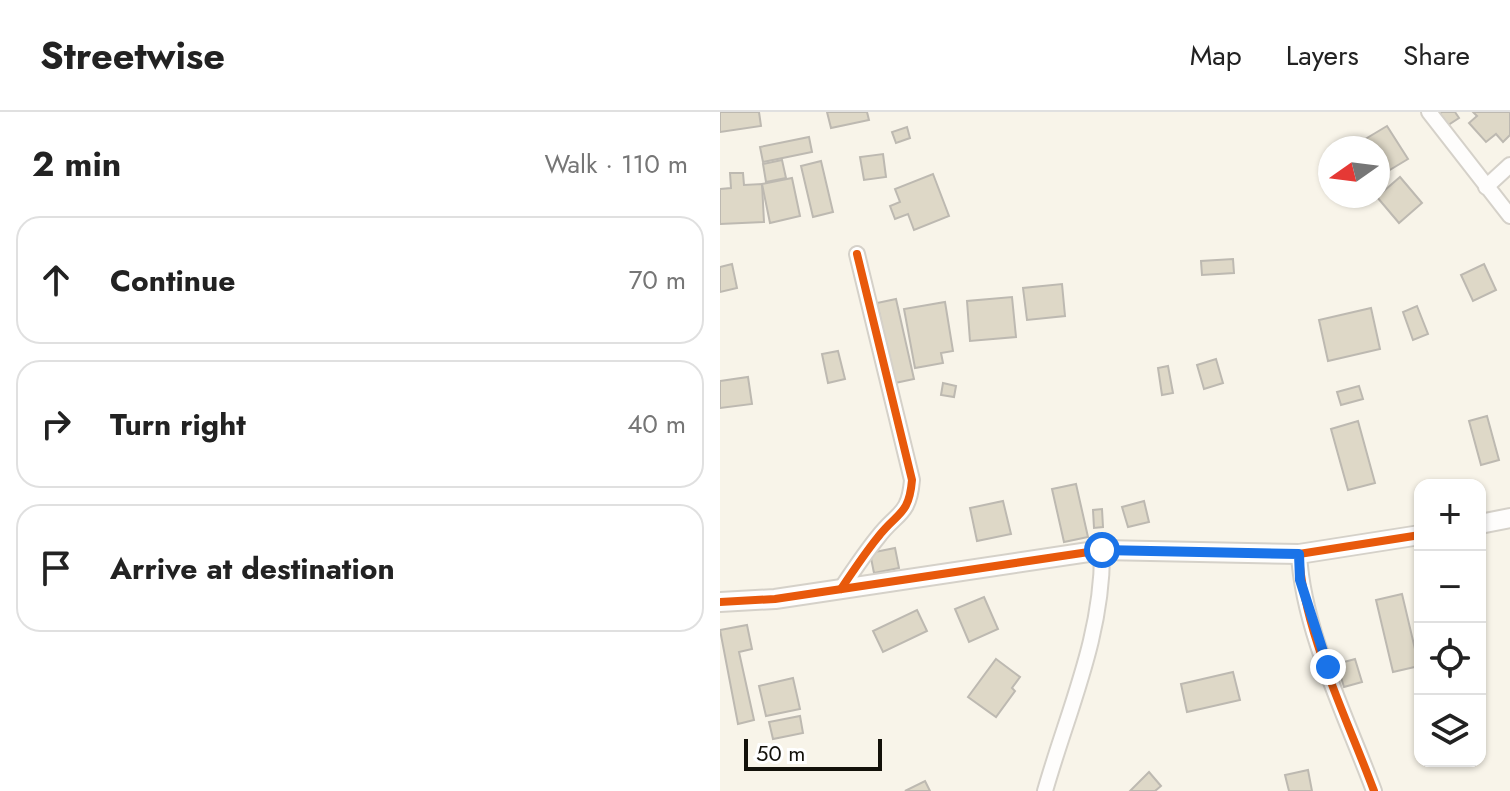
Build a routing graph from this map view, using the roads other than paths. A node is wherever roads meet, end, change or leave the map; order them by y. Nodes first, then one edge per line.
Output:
1 (1429, 112) edge
2 (1510, 165) edge
3 (1486, 187) junction
4 (1510, 216) edge
5 (857, 254) dead end
6 (1510, 518) edge
7 (1486, 523) edge
8 (1414, 536) edge
9 (1102, 550) junction
10 (1299, 554) junction
11 (841, 589) junction
12 (720, 602) edge
13 (1045, 791) edge
14 (1374, 791) edge

1 - 3 street
2 - 3 street
3 - 4 street
5 - 11 street
6 - 7 street
8 - 10 street
9 - 10 street
9 - 11 street
9 - 13 street
10 - 14 street
11 - 12 street

